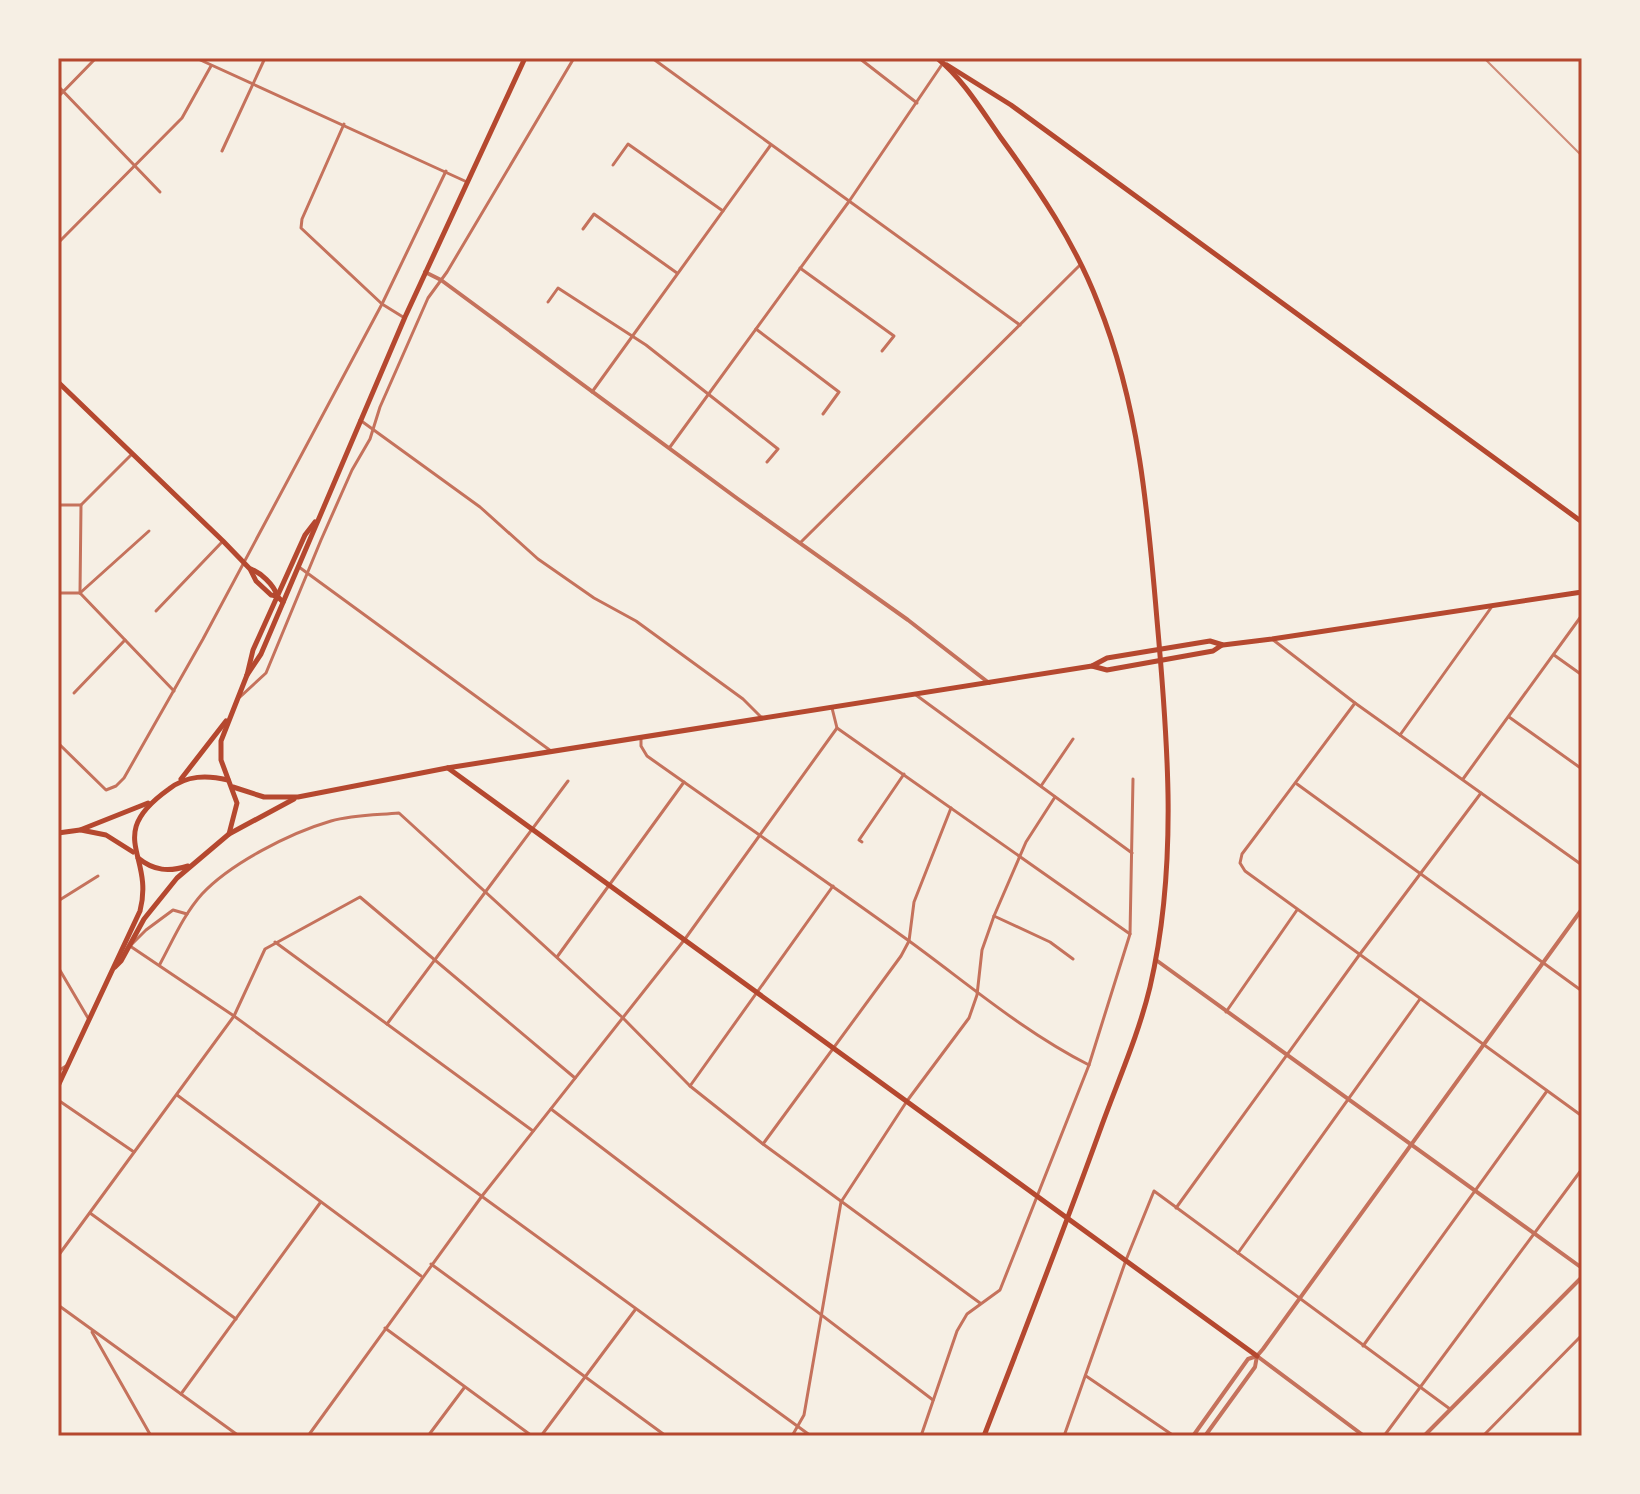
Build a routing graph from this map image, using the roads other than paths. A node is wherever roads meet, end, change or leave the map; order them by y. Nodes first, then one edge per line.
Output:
1 (96, 58) edge
2 (196, 58) edge
3 (265, 58) edge
4 (525, 58) edge
5 (574, 58) edge
6 (652, 58) edge
7 (859, 58) edge
8 (940, 60) edge
9 (212, 65) junction
10 (253, 84) junction
11 (58, 86) edge
12 (64, 92) junction
13 (58, 97) edge
14 (917, 103) junction
15 (344, 124) junction
16 (771, 145) junction
17 (222, 151) dead end
18 (613, 165) dead end
19 (136, 167) junction
20 (446, 171) junction
21 (467, 182) junction
22 (160, 192) dead end
23 (850, 200) junction
24 (723, 211) junction
25 (583, 229) dead end
26 (58, 243) edge
27 (1081, 264) junction
28 (800, 268) junction
29 (425, 272) junction
30 (677, 273) junction
31 (441, 280) junction
32 (548, 302) dead end
33 (382, 304) junction
34 (405, 317) junction
35 (1020, 325) junction
36 (756, 329) junction
37 (633, 336) junction
38 (882, 351) dead end
39 (58, 382) edge
40 (592, 392) junction
41 (710, 394) junction
42 (823, 414) dead end
43 (360, 420) junction
44 (373, 430) junction
45 (670, 447) junction
46 (132, 454) junction
47 (767, 462) dead end
48 (58, 505) edge
49 (81, 505) junction
50 (318, 518) junction
51 (1582, 522) edge
52 (149, 531) dead end
53 (223, 541) junction
54 (800, 544) junction
55 (243, 561) junction
56 (299, 567) junction
57 (307, 572) junction
58 (1582, 592) edge
59 (58, 593) edge
60 (80, 593) junction
61 (277, 596) junction
62 (283, 602) junction
63 (1494, 604) junction
64 (156, 611) dead end
65 (1582, 615) edge
66 (1272, 639) junction
67 (125, 640) junction
68 (1223, 645) junction
69 (1160, 649) junction
70 (1554, 655) junction
71 (1160, 661) junction
72 (1092, 666) junction
73 (247, 675) junction
74 (1582, 675) edge
75 (989, 683) junction
76 (174, 691) junction
77 (74, 693) dead end
78 (916, 695) junction
79 (237, 699) junction
80 (1355, 703) junction
81 (832, 708) junction
82 (229, 717) junction
83 (1509, 717) junction
84 (763, 719) junction
85 (837, 728) junction
86 (1400, 735) junction
87 (641, 739) junction
88 (1073, 739) dead end
89 (58, 743) edge
90 (553, 752) junction
91 (447, 768) junction
92 (1582, 769) edge
93 (904, 774) junction
94 (1133, 779) dead end
95 (1463, 779) junction
96 (181, 780) junction
97 (568, 781) dead end
98 (684, 782) junction
99 (1297, 783) junction
100 (231, 784) junction
101 (1041, 786) junction
102 (1481, 793) junction
103 (298, 797) junction
104 (1055, 797) junction
105 (149, 803) junction
106 (951, 808) junction
107 (80, 830) junction
108 (532, 830) junction
109 (58, 833) edge
110 (229, 834) junction
111 (762, 834) junction
112 (862, 842) dead end
113 (1132, 853) junction
114 (136, 855) junction
115 (1020, 855) junction
116 (1582, 865) edge
117 (190, 866) junction
118 (1421, 874) junction
119 (98, 876) dead end
120 (608, 884) junction
121 (833, 886) junction
122 (486, 893) junction
123 (58, 901) edge
124 (1297, 909) junction
125 (1582, 909) edge
126 (187, 914) junction
127 (994, 916) junction
128 (1130, 934) junction
129 (685, 939) junction
130 (909, 941) junction
131 (275, 942) junction
132 (130, 946) junction
133 (1360, 954) junction
134 (557, 957) junction
135 (1073, 959) dead end
136 (1155, 959) junction
137 (434, 961) junction
138 (1542, 963) junction
139 (160, 964) junction
140 (58, 967) edge
141 (115, 967) junction
142 (1582, 991) edge
143 (757, 992) junction
144 (977, 995) junction
145 (1420, 998) junction
146 (1226, 1012) junction
147 (234, 1016) junction
148 (623, 1018) junction
149 (90, 1021) junction
150 (387, 1024) junction
151 (1485, 1044) junction
152 (833, 1047) junction
153 (1287, 1055) junction
154 (69, 1064) junction
155 (1089, 1065) junction
156 (58, 1071) edge
157 (575, 1078) junction
158 (58, 1086) edge
159 (690, 1086) junction
160 (1547, 1091) junction
161 (177, 1095) junction
162 (58, 1100) edge
163 (1347, 1100) junction
164 (907, 1101) junction
165 (551, 1109) junction
166 (1582, 1116) edge
167 (533, 1131) junction
168 (763, 1144) junction
169 (1412, 1146) junction
170 (134, 1153) junction
171 (1582, 1169) edge
172 (1474, 1192) junction
173 (482, 1196) junction
174 (1037, 1196) junction
175 (841, 1202) junction
176 (320, 1203) junction
177 (1176, 1208) junction
178 (90, 1213) junction
179 (1068, 1218) junction
180 (1535, 1235) junction
181 (1238, 1253) junction
182 (58, 1256) edge
183 (1126, 1260) junction
184 (431, 1264) junction
185 (1582, 1268) edge
186 (422, 1277) junction
187 (1582, 1277) edge
188 (1300, 1298) junction
189 (980, 1303) junction
190 (58, 1305) edge
191 (635, 1310) junction
192 (820, 1313) junction
193 (236, 1319) junction
194 (385, 1328) junction
195 (91, 1330) junction
196 (1582, 1335) edge
197 (1363, 1346) junction
198 (1257, 1356) junction
199 (1086, 1376) junction
200 (585, 1377) junction
201 (465, 1386) junction
202 (1420, 1387) junction
203 (181, 1394) junction
204 (933, 1400) junction
205 (1451, 1409) junction
206 (799, 1427) junction
207 (1484, 1435) edge
208 (151, 1436) edge
209 (239, 1436) edge
210 (308, 1436) edge
211 (428, 1436) edge
212 (532, 1436) edge
213 (541, 1436) edge
214 (666, 1436) edge
215 (792, 1436) edge
216 (811, 1436) edge
217 (921, 1436) edge
218 (984, 1436) edge
219 (1064, 1436) edge
220 (1174, 1436) edge
221 (1193, 1436) edge
222 (1205, 1436) edge
223 (1364, 1436) edge
224 (1384, 1436) edge
225 (1424, 1436) edge

1 - 12 street
2 - 9 street
3 - 10 street
4 - 21 main road
5 - 31 street
6 - 16 street
7 - 14 street
8 - 14 street
8 - 27 main road
8 - 51 main road
9 - 10 street
9 - 19 street
10 - 15 street
10 - 17 street
11 - 12 street
12 - 13 street
12 - 19 street
14 - 23 street
15 - 20 street
15 - 33 street
16 - 23 street
16 - 24 street
18 - 24 street
19 - 22 street
19 - 26 street
20 - 21 street
20 - 33 street
21 - 29 main road
23 - 28 street
23 - 35 street
24 - 30 street
25 - 30 street
27 - 35 street
27 - 69 main road
28 - 36 street
28 - 38 street
29 - 31 street
29 - 34 main road
30 - 37 street
31 - 40 street
31 - 44 street
32 - 37 street
33 - 34 street
33 - 55 street
34 - 43 main road
35 - 54 street
36 - 41 street
36 - 42 street
37 - 40 street
37 - 41 street
39 - 46 main road
40 - 45 street
41 - 45 street
41 - 47 street
43 - 44 street
43 - 50 main road
44 - 57 street
44 - 84 street
45 - 54 street
46 - 49 street
46 - 53 main road
48 - 49 street
49 - 60 street
50 - 56 main road
50 - 61 main road
52 - 60 street
53 - 55 main road
53 - 64 street
54 - 75 street
55 - 61 main road
55 - 76 street
56 - 57 street
56 - 62 main road
57 - 79 street
57 - 90 street
58 - 63 main road
59 - 60 street
60 - 67 street
61 - 62 main road
61 - 73 main road
62 - 73 main road
63 - 66 main road
63 - 86 street
65 - 70 street
66 - 68 main road
66 - 80 street
67 - 76 street
67 - 77 street
68 - 69 main road
68 - 71 main road
69 - 71 main road
69 - 72 main road
70 - 74 street
70 - 83 street
71 - 72 main road
71 - 136 main road
72 - 75 main road
73 - 79 main road
75 - 78 main road
76 - 89 street
78 - 81 main road
78 - 101 street
79 - 82 main road
80 - 86 street
80 - 99 street
81 - 84 main road
81 - 85 street
82 - 96 main road
82 - 100 main road
83 - 92 street
83 - 95 street
84 - 87 main road
85 - 93 street
85 - 111 street
86 - 95 street
87 - 90 main road
87 - 98 street
88 - 101 street
90 - 91 main road
91 - 103 main road
91 - 108 main road
93 - 106 street
93 - 112 street
94 - 113 street
95 - 102 street
96 - 100 main road
96 - 105 main road
97 - 108 street
98 - 111 street
98 - 120 street
99 - 118 street
99 - 124 street
100 - 103 main road
100 - 110 main road
101 - 104 street
102 - 116 street
102 - 118 street
103 - 110 main road
104 - 113 street
104 - 115 street
105 - 107 main road
105 - 114 main road
106 - 115 street
106 - 130 street
107 - 109 main road
107 - 114 main road
108 - 120 main road
108 - 122 street
110 - 117 main road
111 - 121 street
111 - 129 street
113 - 128 street
114 - 117 main road
114 - 141 main road
115 - 127 street
115 - 128 street
117 - 132 main road
118 - 133 street
118 - 138 street
119 - 123 street
120 - 129 main road
120 - 134 street
121 - 130 street
121 - 143 street
122 - 126 street
122 - 134 street
122 - 137 street
124 - 133 street
124 - 146 street
125 - 138 street
126 - 132 street
126 - 139 street
127 - 135 street
127 - 144 street
128 - 155 street
129 - 143 main road
129 - 148 street
130 - 144 street
130 - 152 street
131 - 137 street
131 - 147 street
131 - 150 street
132 - 139 street
132 - 141 main road
133 - 145 street
133 - 153 street
134 - 148 street
136 - 146 street
136 - 179 main road
137 - 150 street
137 - 157 street
138 - 142 street
138 - 151 street
139 - 147 street
140 - 149 street
141 - 149 main road
143 - 152 main road
143 - 159 street
144 - 155 street
144 - 164 street
145 - 151 street
145 - 163 street
146 - 153 street
147 - 161 street
147 - 173 street
148 - 157 street
148 - 159 street
149 - 154 main road
150 - 167 street
151 - 160 street
151 - 169 street
152 - 164 main road
152 - 168 street
153 - 163 street
153 - 177 street
154 - 156 street
154 - 158 main road
155 - 174 street
157 - 165 street
159 - 168 street
160 - 166 street
160 - 172 street
161 - 170 street
161 - 176 street
162 - 170 street
163 - 169 street
163 - 181 street
164 - 174 main road
164 - 175 street
165 - 167 street
165 - 192 street
167 - 173 street
168 - 175 street
169 - 172 street
169 - 188 street
170 - 178 street
171 - 180 street
172 - 180 street
172 - 197 street
173 - 184 street
173 - 191 street
174 - 179 main road
174 - 189 street
175 - 189 street
175 - 192 street
176 - 186 street
176 - 193 street
177 - 181 street
177 - 183 street
178 - 182 street
178 - 193 street
179 - 183 main road
179 - 218 main road
180 - 185 street
180 - 202 street
181 - 188 street
183 - 198 main road
183 - 199 street
184 - 186 street
184 - 200 street
186 - 194 street
187 - 205 street
188 - 197 street
188 - 198 street
189 - 204 street
190 - 195 street
191 - 200 street
191 - 206 street
192 - 204 street
192 - 206 street
193 - 203 street
194 - 201 street
194 - 210 street
195 - 203 street
195 - 208 street
196 - 207 street
197 - 202 street
198 - 221 street
198 - 222 street
198 - 223 street
199 - 219 street
199 - 220 street
200 - 213 street
200 - 214 street
201 - 211 street
201 - 212 street
202 - 205 street
202 - 224 street
203 - 209 street
204 - 217 street
205 - 225 street
206 - 215 street
206 - 216 street

